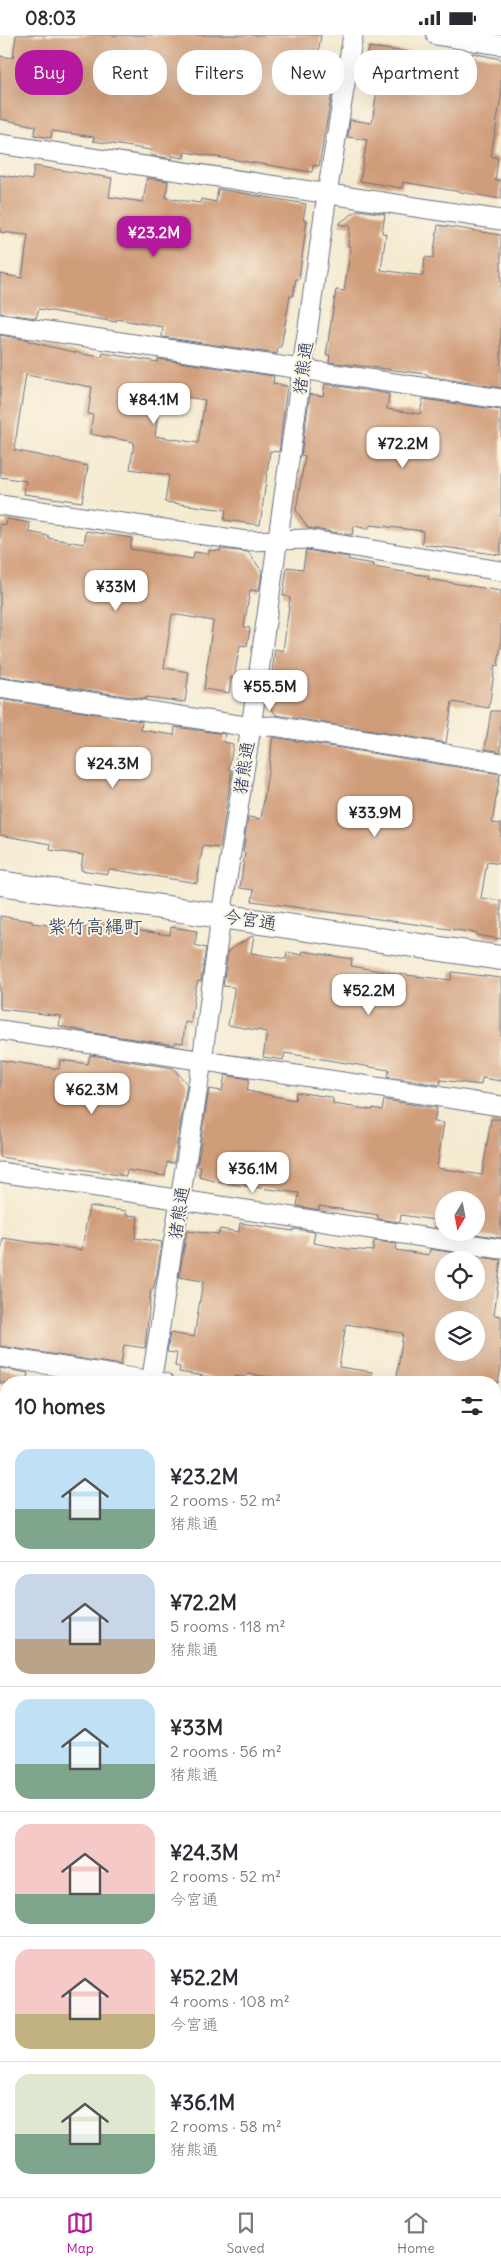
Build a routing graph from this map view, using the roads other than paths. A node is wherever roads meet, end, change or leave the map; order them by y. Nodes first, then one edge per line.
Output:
1 (353, 35) edge
2 (436, 35) edge
3 (501, 45) edge
4 (0, 144) edge
5 (327, 194) junction
6 (501, 220) edge
7 (0, 324) edge
8 (303, 370) junction
9 (501, 399) edge
10 (0, 505) edge
11 (277, 540) junction
12 (501, 571) edge
13 (0, 688) edge
14 (251, 727) junction
15 (501, 763) edge
16 (0, 883) edge
17 (221, 916) junction
18 (501, 958) edge
19 (0, 1030) edge
20 (202, 1061) junction
21 (501, 1106) edge
22 (0, 1172) edge
23 (181, 1199) junction
24 (501, 1249) edge
25 (0, 1357) edge
26 (119, 1376) edge
27 (157, 1376) edge

1 - 5 street, 猪熊通
2 - 3 street
4 - 5 street
5 - 6 street
5 - 8 street, 猪熊通
7 - 8 street
8 - 9 street
8 - 11 street, 猪熊通
10 - 11 street
11 - 12 street
11 - 14 street, 猪熊通
13 - 14 street
14 - 15 street
14 - 17 street, 猪熊通
16 - 17 street, 今宮通
17 - 18 street, 今宮通
17 - 20 street, 猪熊通
19 - 20 street
20 - 21 street
20 - 23 street, 猪熊通
22 - 23 street
23 - 24 street
23 - 27 street, 猪熊通
25 - 26 street

